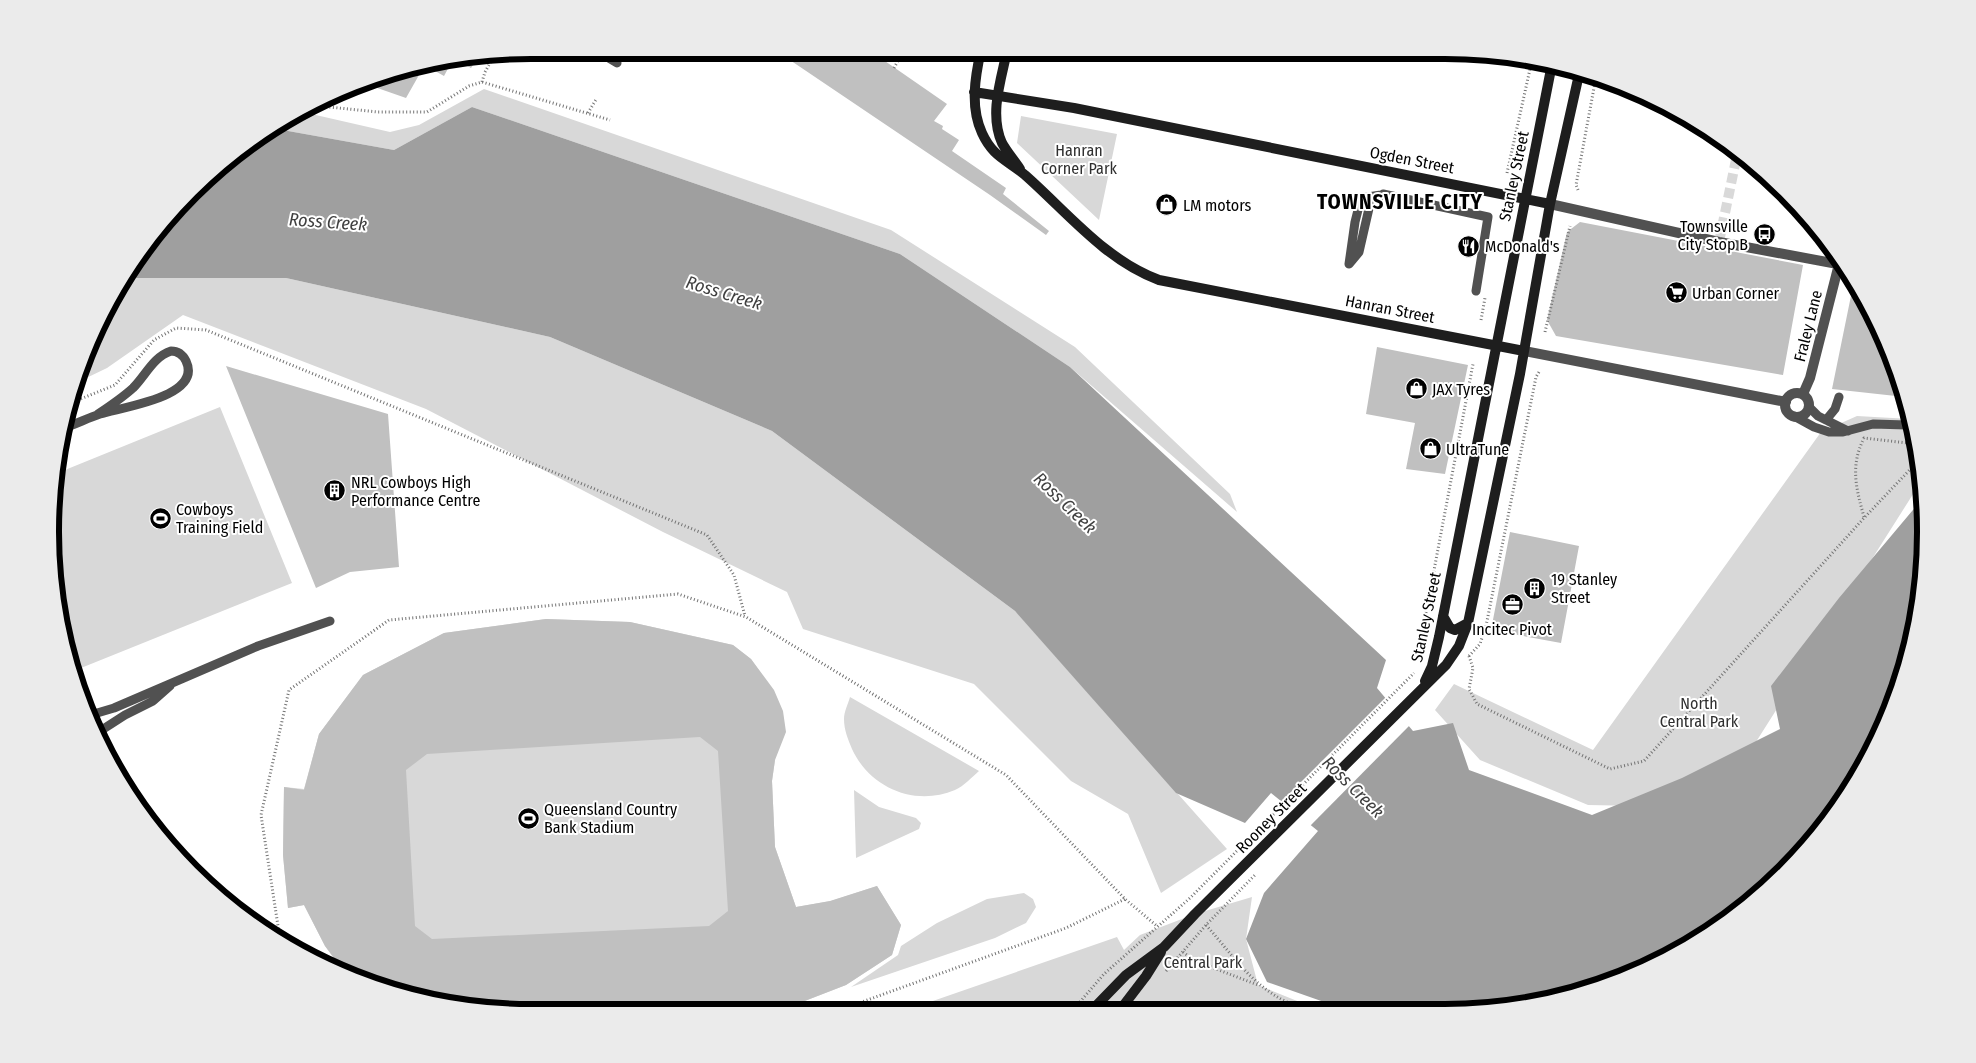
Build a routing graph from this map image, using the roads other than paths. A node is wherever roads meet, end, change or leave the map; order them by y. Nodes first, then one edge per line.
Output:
1 (610, 59) edge
2 (980, 59) edge
3 (1005, 59) edge
4 (617, 63) dead end
5 (1551, 71) edge
6 (1578, 78) edge
7 (974, 92) junction
8 (997, 96) junction
9 (1023, 174) junction
10 (1383, 194) junction
11 (1525, 197) junction
12 (1550, 204) junction
13 (1833, 263) edge
14 (1839, 271) edge
15 (1476, 291) dead end
16 (1496, 345) junction
17 (1524, 351) junction
18 (1803, 394) junction
19 (1839, 397) dead end
20 (1786, 402) junction
21 (1809, 407) junction
22 (98, 414) junction
23 (1794, 416) junction
24 (1826, 420) junction
25 (71, 425) edge
26 (1905, 425) edge
27 (1849, 431) junction
28 (1443, 616) junction
29 (330, 621) dead end
30 (1468, 623) junction
31 (174, 683) junction
32 (1420, 688) junction
33 (96, 713) edge
34 (103, 729) edge
35 (1164, 947) junction
36 (1098, 1004) edge
37 (1125, 1004) edge

1 - 4 lane
2 - 7 main road, Hanran Street
3 - 8 main road, Hanran Street
5 - 11 main road, Stanley Street
6 - 12 main road, Stanley Street
7 - 8 main road, Ogden Street
7 - 9 main road, Hanran Street
8 - 9 main road, Hanran Street
8 - 11 main road, Ogden Street
9 - 16 main road, Hanran Street
10 - 10 lane
10 - 15 lane
11 - 12 main road, Ogden Street
11 - 16 main road, Stanley Street
12 - 13 street, Ogden Street
12 - 17 main road, Stanley Street
14 - 18 street, Fraley Lane
16 - 17 main road, Hanran Street
16 - 28 main road, Stanley Street
17 - 20 street, Hanran Street
17 - 30 main road, Stanley Street
18 - 20 street
18 - 21 street
19 - 24 lane
20 - 23 street
21 - 23 street
21 - 24 lane
22 - 22 lane
22 - 25 lane
23 - 27 lane
24 - 27 lane
26 - 27 lane
28 - 30 main road
28 - 32 main road, Stanley Street
29 - 31 lane
30 - 32 main road, Stanley Street
31 - 33 lane
31 - 34 lane
32 - 35 main road, Rooney Street
35 - 36 main road, Rooney Street
35 - 37 main road, Rooney Street

